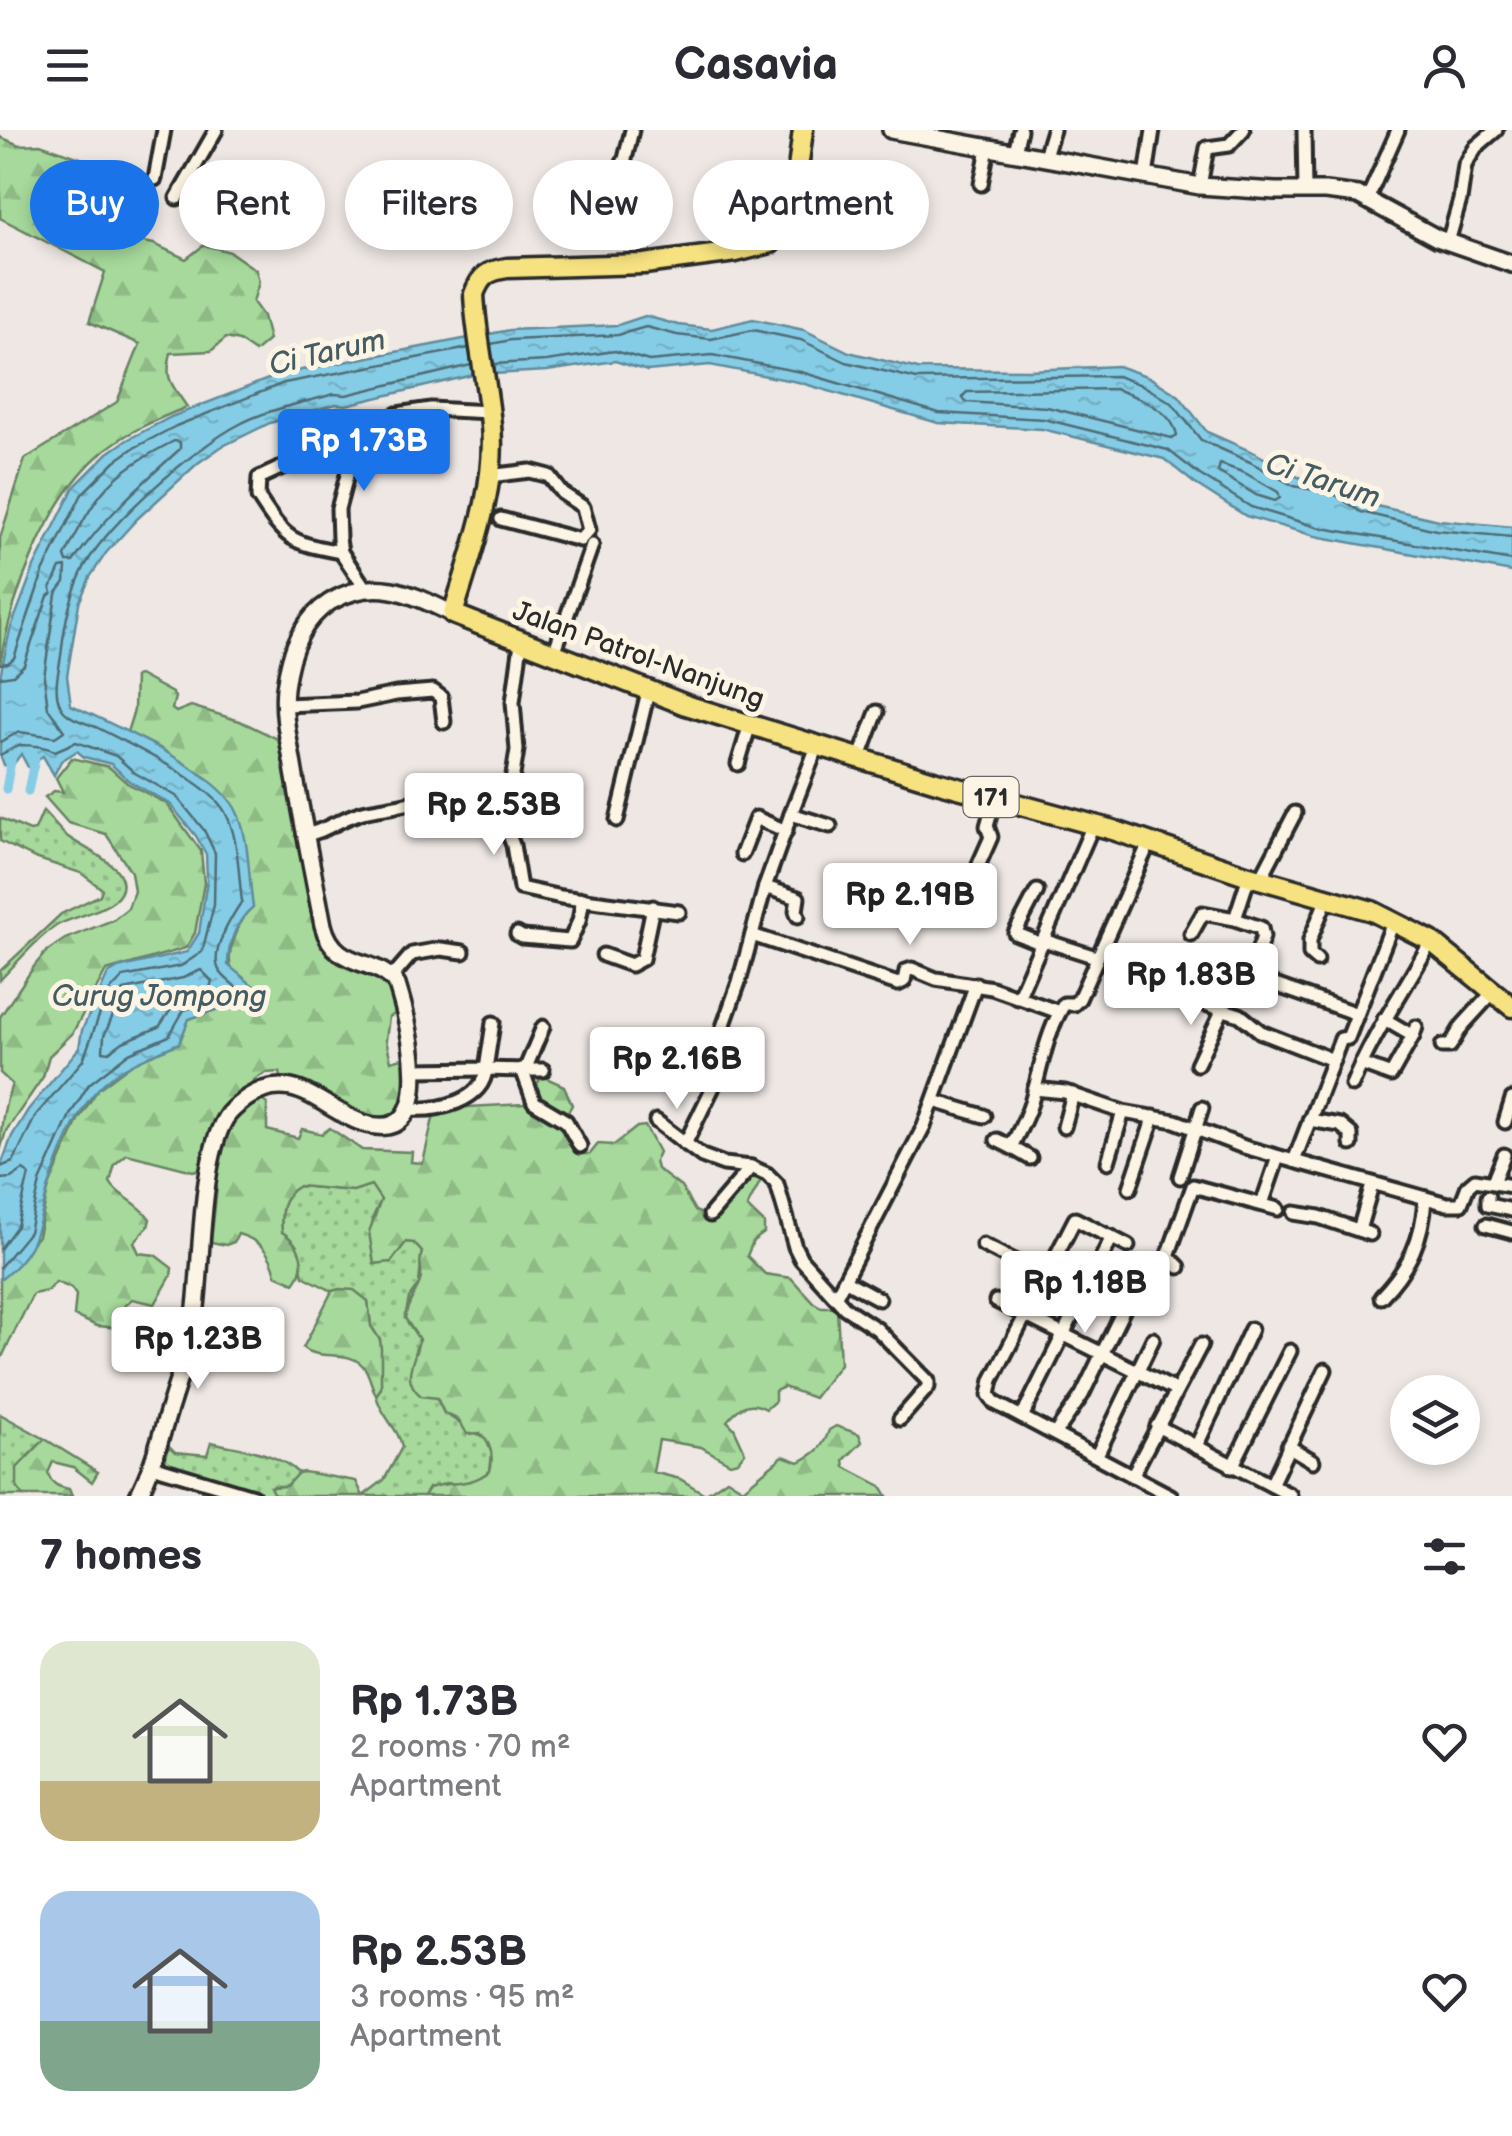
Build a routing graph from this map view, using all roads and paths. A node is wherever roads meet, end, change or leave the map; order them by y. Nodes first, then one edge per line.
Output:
1 (164, 130) edge
2 (216, 130) edge
3 (632, 130) edge
4 (803, 130) edge
5 (891, 130) edge
6 (1020, 130) edge
7 (1053, 130) edge
8 (1153, 130) edge
9 (1243, 130) edge
10 (1304, 130) edge
11 (1398, 130) edge
12 (1496, 130) edge
13 (951, 136) edge
14 (988, 148) junction
15 (1015, 152) junction
16 (1045, 156) junction
17 (158, 160) edge
18 (624, 160) edge
19 (1146, 176) junction
20 (981, 184) dead end
21 (1200, 186) junction
22 (1305, 191) junction
23 (177, 198) dead end
24 (1367, 200) junction
25 (1448, 242) junction
26 (1512, 264) edge
27 (488, 408) junction
28 (346, 440) junction
29 (490, 476) junction
30 (501, 519) dead end
31 (592, 545) dead end
32 (341, 552) junction
33 (365, 588) junction
34 (453, 614) junction
35 (521, 643) junction
36 (553, 656) junction
37 (648, 692) junction
38 (286, 705) junction
39 (876, 712) dead end
40 (444, 722) dead end
41 (750, 724) junction
42 (818, 744) junction
43 (860, 756) junction
44 (738, 764) dead end
45 (995, 798) junction
46 (440, 808) dead end
47 (1295, 812) dead end
48 (792, 814) junction
49 (617, 820) dead end
50 (830, 826) dead end
51 (1092, 826) junction
52 (786, 830) junction
53 (304, 835) junction
54 (1148, 842) junction
55 (742, 854) dead end
56 (979, 864) dead end
57 (1255, 877) junction
58 (764, 887) junction
59 (1037, 891) dead end
60 (1328, 898) junction
61 (583, 899) junction
62 (653, 906) junction
63 (679, 912) dead end
64 (798, 916) dead end
65 (1235, 920) junction
66 (1394, 920) junction
67 (517, 934) dead end
68 (1190, 934) dead end
69 (752, 935) junction
70 (1431, 941) junction
71 (1042, 942) junction
72 (463, 952) dead end
73 (603, 955) dead end
74 (1256, 956) dead end
75 (1096, 957) junction
76 (1317, 960) dead end
77 (392, 977) junction
78 (976, 984) junction
79 (1494, 991) junction
80 (1018, 998) junction
81 (1512, 1007) edge
82 (1223, 1009) junction
83 (1059, 1012) junction
84 (1357, 1014) junction
85 (1384, 1019) junction
86 (493, 1023) dead end
87 (543, 1027) dead end
88 (1442, 1046) dead end
89 (651, 1048) dead end
90 (1333, 1060) junction
91 (1197, 1064) dead end
92 (1361, 1064) junction
93 (414, 1070) junction
94 (486, 1070) junction
95 (523, 1070) junction
96 (543, 1070) dead end
97 (704, 1076) junction
98 (1352, 1085) dead end
99 (1034, 1089) junction
100 (1074, 1094) junction
101 (1512, 1099) edge
102 (934, 1101) junction
103 (1202, 1108) dead end
104 (410, 1109) junction
105 (1124, 1112) junction
106 (984, 1116) dead end
107 (1154, 1118) junction
108 (1310, 1120) junction
109 (656, 1121) dead end
110 (1505, 1122) dead end
111 (1064, 1127) dead end
112 (1196, 1130) junction
113 (998, 1140) dead end
114 (685, 1144) junction
115 (1350, 1144) dead end
116 (580, 1146) dead end
117 (1011, 1147) junction
118 (1504, 1155) dead end
119 (1278, 1157) junction
120 (1030, 1158) dead end
121 (1294, 1161) junction
122 (1108, 1162) dead end
123 (751, 1167) junction
124 (1180, 1177) dead end
125 (1493, 1182) junction
126 (1372, 1185) junction
127 (1512, 1186) edge
128 (1130, 1188) dead end
129 (1488, 1197) dead end
130 (1425, 1198) junction
131 (1262, 1204) junction
132 (1278, 1210) dead end
133 (1512, 1210) edge
134 (1294, 1212) dead end
135 (710, 1214) dead end
136 (1486, 1225) dead end
137 (1512, 1232) edge
138 (1112, 1237) junction
139 (982, 1245) dead end
140 (1128, 1246) dead end
141 (1179, 1266) dead end
142 (1046, 1277) junction
143 (1139, 1278) dead end
144 (846, 1281) junction
145 (836, 1296) junction
146 (1381, 1297) dead end
147 (879, 1299) dead end
148 (996, 1301) dead end
149 (1027, 1315) junction
150 (1251, 1329) dead end
151 (1063, 1335) junction
152 (1153, 1339) dead end
153 (1201, 1345) dead end
154 (1290, 1350) dead end
155 (1100, 1354) junction
156 (1325, 1370) dead end
157 (1137, 1372) junction
158 (1175, 1390) junction
159 (1022, 1417) junction
160 (900, 1420) dead end
161 (1157, 1426) junction
162 (1055, 1434) junction
163 (1288, 1446) junction
164 (1196, 1447) junction
165 (1097, 1455) junction
166 (1313, 1461) dead end
167 (152, 1466) junction
168 (1232, 1467) junction
169 (1132, 1476) junction
170 (1270, 1486) junction
171 (1290, 1495) edge
172 (138, 1496) edge
173 (253, 1496) edge
174 (1171, 1496) edge

1 - 17 street
2 - 23 street
3 - 18 street
4 - 27 main road
5 - 13 street
6 - 15 street
7 - 16 street
8 - 19 street
9 - 21 street
10 - 22 street
11 - 24 street
12 - 25 street
13 - 14 street
14 - 15 street
14 - 20 street
15 - 16 street
16 - 19 street
19 - 21 street
21 - 22 street
22 - 24 street
24 - 25 street
25 - 26 street
27 - 28 street
27 - 29 main road
28 - 32 street
28 - 32 street
29 - 30 street
29 - 34 main road
31 - 36 street
32 - 33 street
33 - 34 street
33 - 38 street
34 - 35 main road, Jalan Patrol-Nanjung / 171
35 - 36 main road, Jalan Patrol-Nanjung / 171
35 - 61 street
36 - 37 main road, Jalan Patrol-Nanjung / 171
37 - 41 main road, Jalan Patrol-Nanjung / 171
37 - 49 street
38 - 40 street
38 - 53 street
39 - 43 street
41 - 42 main road, Jalan Patrol-Nanjung / 171
41 - 44 street
42 - 43 main road, Jalan Patrol-Nanjung / 171
42 - 48 street
43 - 45 main road, Jalan Patrol-Nanjung / 171
45 - 51 main road, Jalan Patrol-Nanjung / 171
45 - 56 street
46 - 53 street
47 - 57 street
48 - 50 street
48 - 52 street
51 - 54 main road, Jalan Patrol-Nanjung / 171
51 - 71 street
52 - 55 street
52 - 58 street
53 - 77 street
54 - 57 main road, Jalan Patrol-Nanjung / 171
54 - 75 street
57 - 60 main road, Jalan Patrol-Nanjung / 171
57 - 65 street
58 - 64 street
58 - 69 street
59 - 71 street
60 - 66 main road, Jalan Patrol-Nanjung / 171
60 - 76 street
61 - 62 street
61 - 67 street
62 - 63 street
62 - 73 street
65 - 68 street
65 - 74 street
66 - 70 main road, Jalan Patrol-Nanjung / 171
66 - 84 street
69 - 78 street
69 - 97 street
70 - 79 main road, Jalan Patrol-Nanjung / 171
70 - 85 street
71 - 75 street
71 - 80 street
72 - 77 street
75 - 83 street
77 - 93 street
78 - 80 street
78 - 102 street
79 - 81 main road, Jalan Patrol-Nanjung / 171
79 - 88 street
80 - 83 street
82 - 84 street
82 - 90 street
82 - 91 street
83 - 99 street
84 - 90 street
85 - 92 street
85 - 92 street
86 - 94 street
87 - 95 street
89 - 97 street
90 - 108 street
92 - 98 street
93 - 94 street
93 - 104 street
94 - 95 street
94 - 104 street
95 - 96 street
95 - 116 street
97 - 114 street
99 - 100 street
99 - 117 street
100 - 105 street
100 - 111 street
101 - 110 street
102 - 106 street
102 - 144 street
103 - 112 street
104 - 167 street
105 - 107 street
105 - 122 street
107 - 112 street
107 - 128 street
108 - 115 street
108 - 121 street
109 - 114 street
112 - 119 street
112 - 124 street
113 - 117 street
114 - 123 street
117 - 120 street
118 - 125 street
119 - 121 street
119 - 131 street
121 - 126 street
123 - 135 street
123 - 145 street
125 - 127 street
125 - 130 street
126 - 130 street
126 - 134 street
129 - 133 street
130 - 146 street
131 - 132 street
131 - 141 street
136 - 137 street
138 - 140 street
138 - 142 street
138 - 151 street
139 - 142 street
142 - 149 street
143 - 155 street
144 - 145 street
144 - 147 street
145 - 160 street
148 - 149 street
149 - 151 street
149 - 159 street
150 - 164 street
151 - 155 street
151 - 159 street
152 - 157 street
153 - 158 street
154 - 168 street
155 - 157 street
155 - 162 street
156 - 163 street
157 - 158 street
157 - 165 street
158 - 161 street
159 - 162 street
161 - 164 street
161 - 169 street
162 - 165 street
163 - 166 street
163 - 170 street
164 - 168 street
165 - 169 street
167 - 172 street
167 - 173 street
168 - 170 street
169 - 174 street
170 - 171 street

